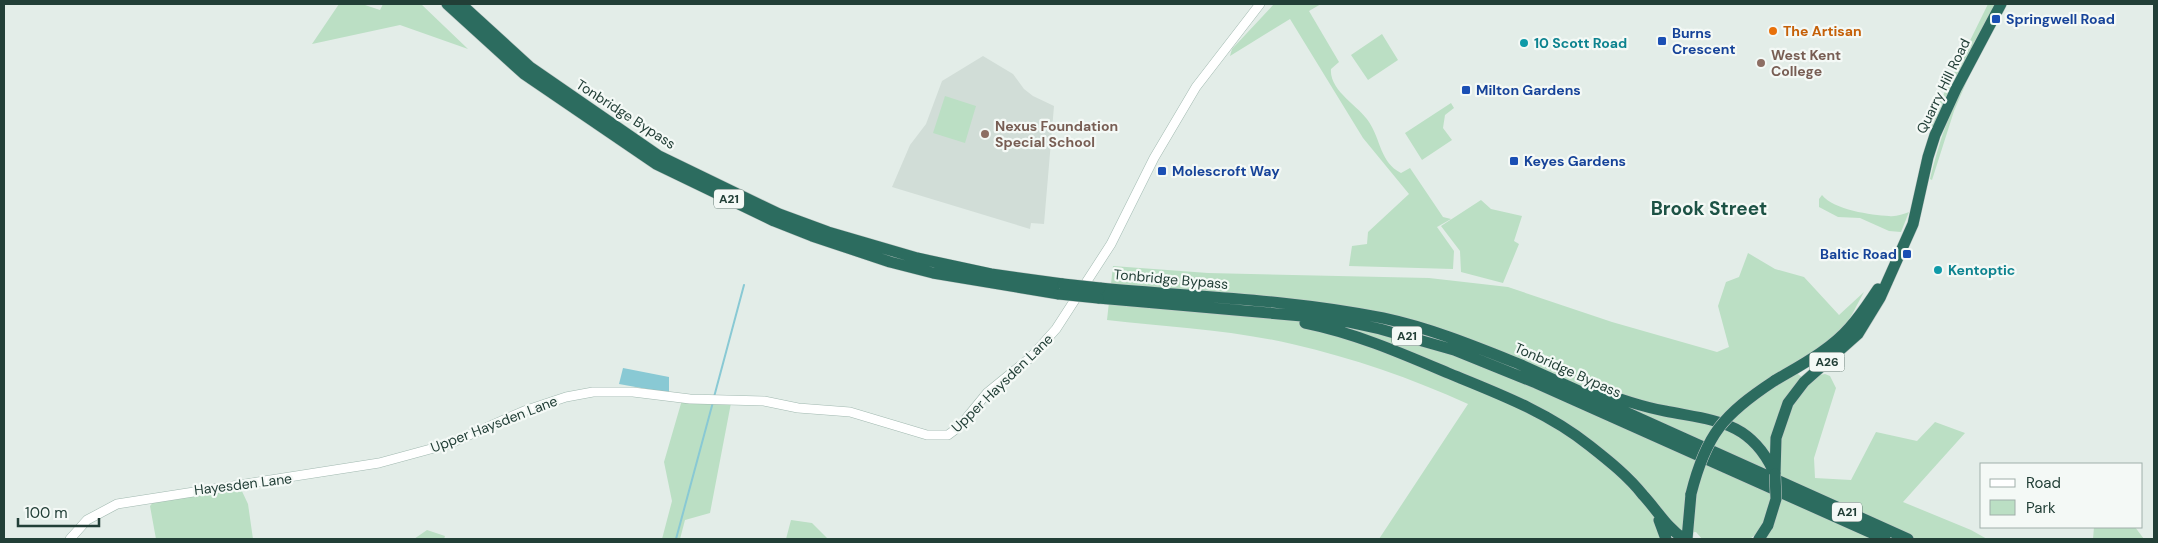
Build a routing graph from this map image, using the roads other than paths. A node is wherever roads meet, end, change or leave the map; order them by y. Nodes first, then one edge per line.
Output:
1 (447, 4) edge
2 (461, 4) edge
3 (1260, 4) edge
4 (2001, 4) edge
5 (1892, 269) junction
6 (1061, 288) junction
7 (1099, 293) junction
8 (1212, 308) junction
9 (1519, 364) junction
10 (1771, 458) junction
11 (309, 475) joint
12 (1651, 504) junction
13 (1689, 526) junction
14 (70, 539) edge
15 (1666, 539) edge
16 (1686, 539) edge
17 (1695, 539) edge
18 (1759, 539) edge
19 (1885, 539) edge
20 (1908, 539) edge

1 - 6 highway, Tonbridge Bypass / A21
2 - 6 highway, Tonbridge Bypass / A21
3 - 11 street, Upper Haysden Lane
4 - 5 highway, Quarry Hill Road / A26
5 - 10 highway, Quarry Hill Road / A26
5 - 13 highway, Quarry Hill Road / A26, bridge
6 - 7 highway, Tonbridge Bypass / A21, bridge
7 - 8 highway, Tonbridge Bypass / A21
7 - 9 highway, Tonbridge Bypass / A21
8 - 12 highway
8 - 19 highway, Tonbridge Bypass / A21
9 - 10 highway
9 - 20 highway, Tonbridge Bypass / A21
10 - 18 highway, bridge
11 - 14 street, Hayesden Lane
12 - 15 highway
12 - 16 highway
13 - 16 highway, Quarry Hill Road / A26
13 - 17 highway, A26

